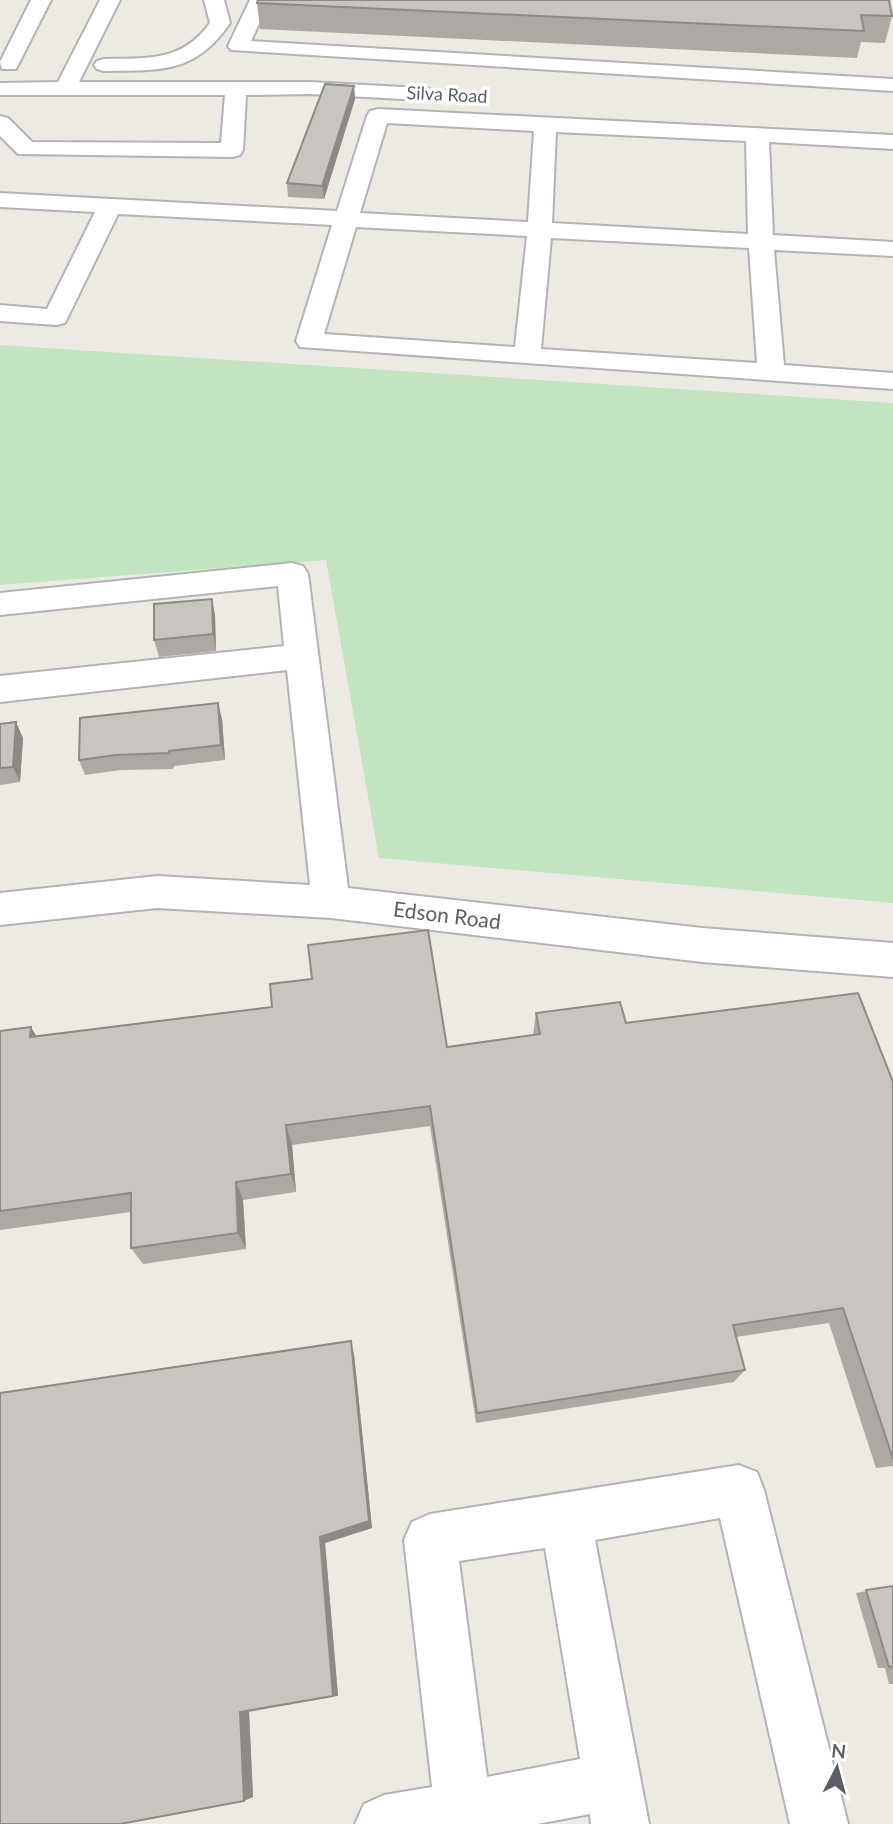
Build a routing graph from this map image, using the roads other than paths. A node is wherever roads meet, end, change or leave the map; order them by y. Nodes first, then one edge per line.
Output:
1 (41, 0) edge
2 (110, 0) edge
3 (215, 0) edge
4 (260, 0) edge
5 (324, 51) junction
6 (4, 65) edge
7 (77, 66) junction
8 (703, 73) junction
9 (893, 85) edge
10 (236, 88) junction
11 (310, 88) junction
12 (0, 89) edge
13 (65, 89) junction
14 (436, 94) dead end
15 (702, 96) dead end
16 (0, 123) edge
17 (545, 124) junction
18 (757, 135) junction
19 (893, 142) edge
20 (0, 200) edge
21 (110, 206) junction
22 (348, 219) junction
23 (540, 229) junction
24 (761, 241) junction
25 (893, 249) edge
26 (0, 313) edge
27 (527, 356) junction
28 (771, 373) junction
29 (893, 381) edge
30 (0, 604) edge
31 (302, 656) junction
32 (0, 689) edge
33 (331, 902) junction
34 (0, 909) edge
35 (893, 960) edge
36 (566, 1519) junction
37 (616, 1802) edge
38 (463, 1810) junction
39 (384, 1824) edge
40 (819, 1824) edge

1 - 6 street
2 - 7 street
3 - 7 street
4 - 5 street
5 - 8 street
5 - 11 street
6 - 7 street
7 - 13 street
8 - 9 street
8 - 15 street
10 - 11 street, Silva Road
10 - 13 street, Silva Road
10 - 16 street
11 - 14 street, Silva Road
12 - 13 street, Silva Road
17 - 18 street
17 - 22 street
17 - 23 street
18 - 19 street
18 - 24 street
20 - 21 street
21 - 22 street
21 - 26 street
22 - 23 street
22 - 27 street
23 - 24 street
23 - 27 street
24 - 25 street
24 - 28 street
27 - 28 street
28 - 29 street
30 - 31 street
31 - 32 street
31 - 33 street
33 - 34 street, Edson Road
33 - 35 street, Edson Road
36 - 37 street
36 - 38 street
36 - 40 street
37 - 38 street
38 - 39 street

